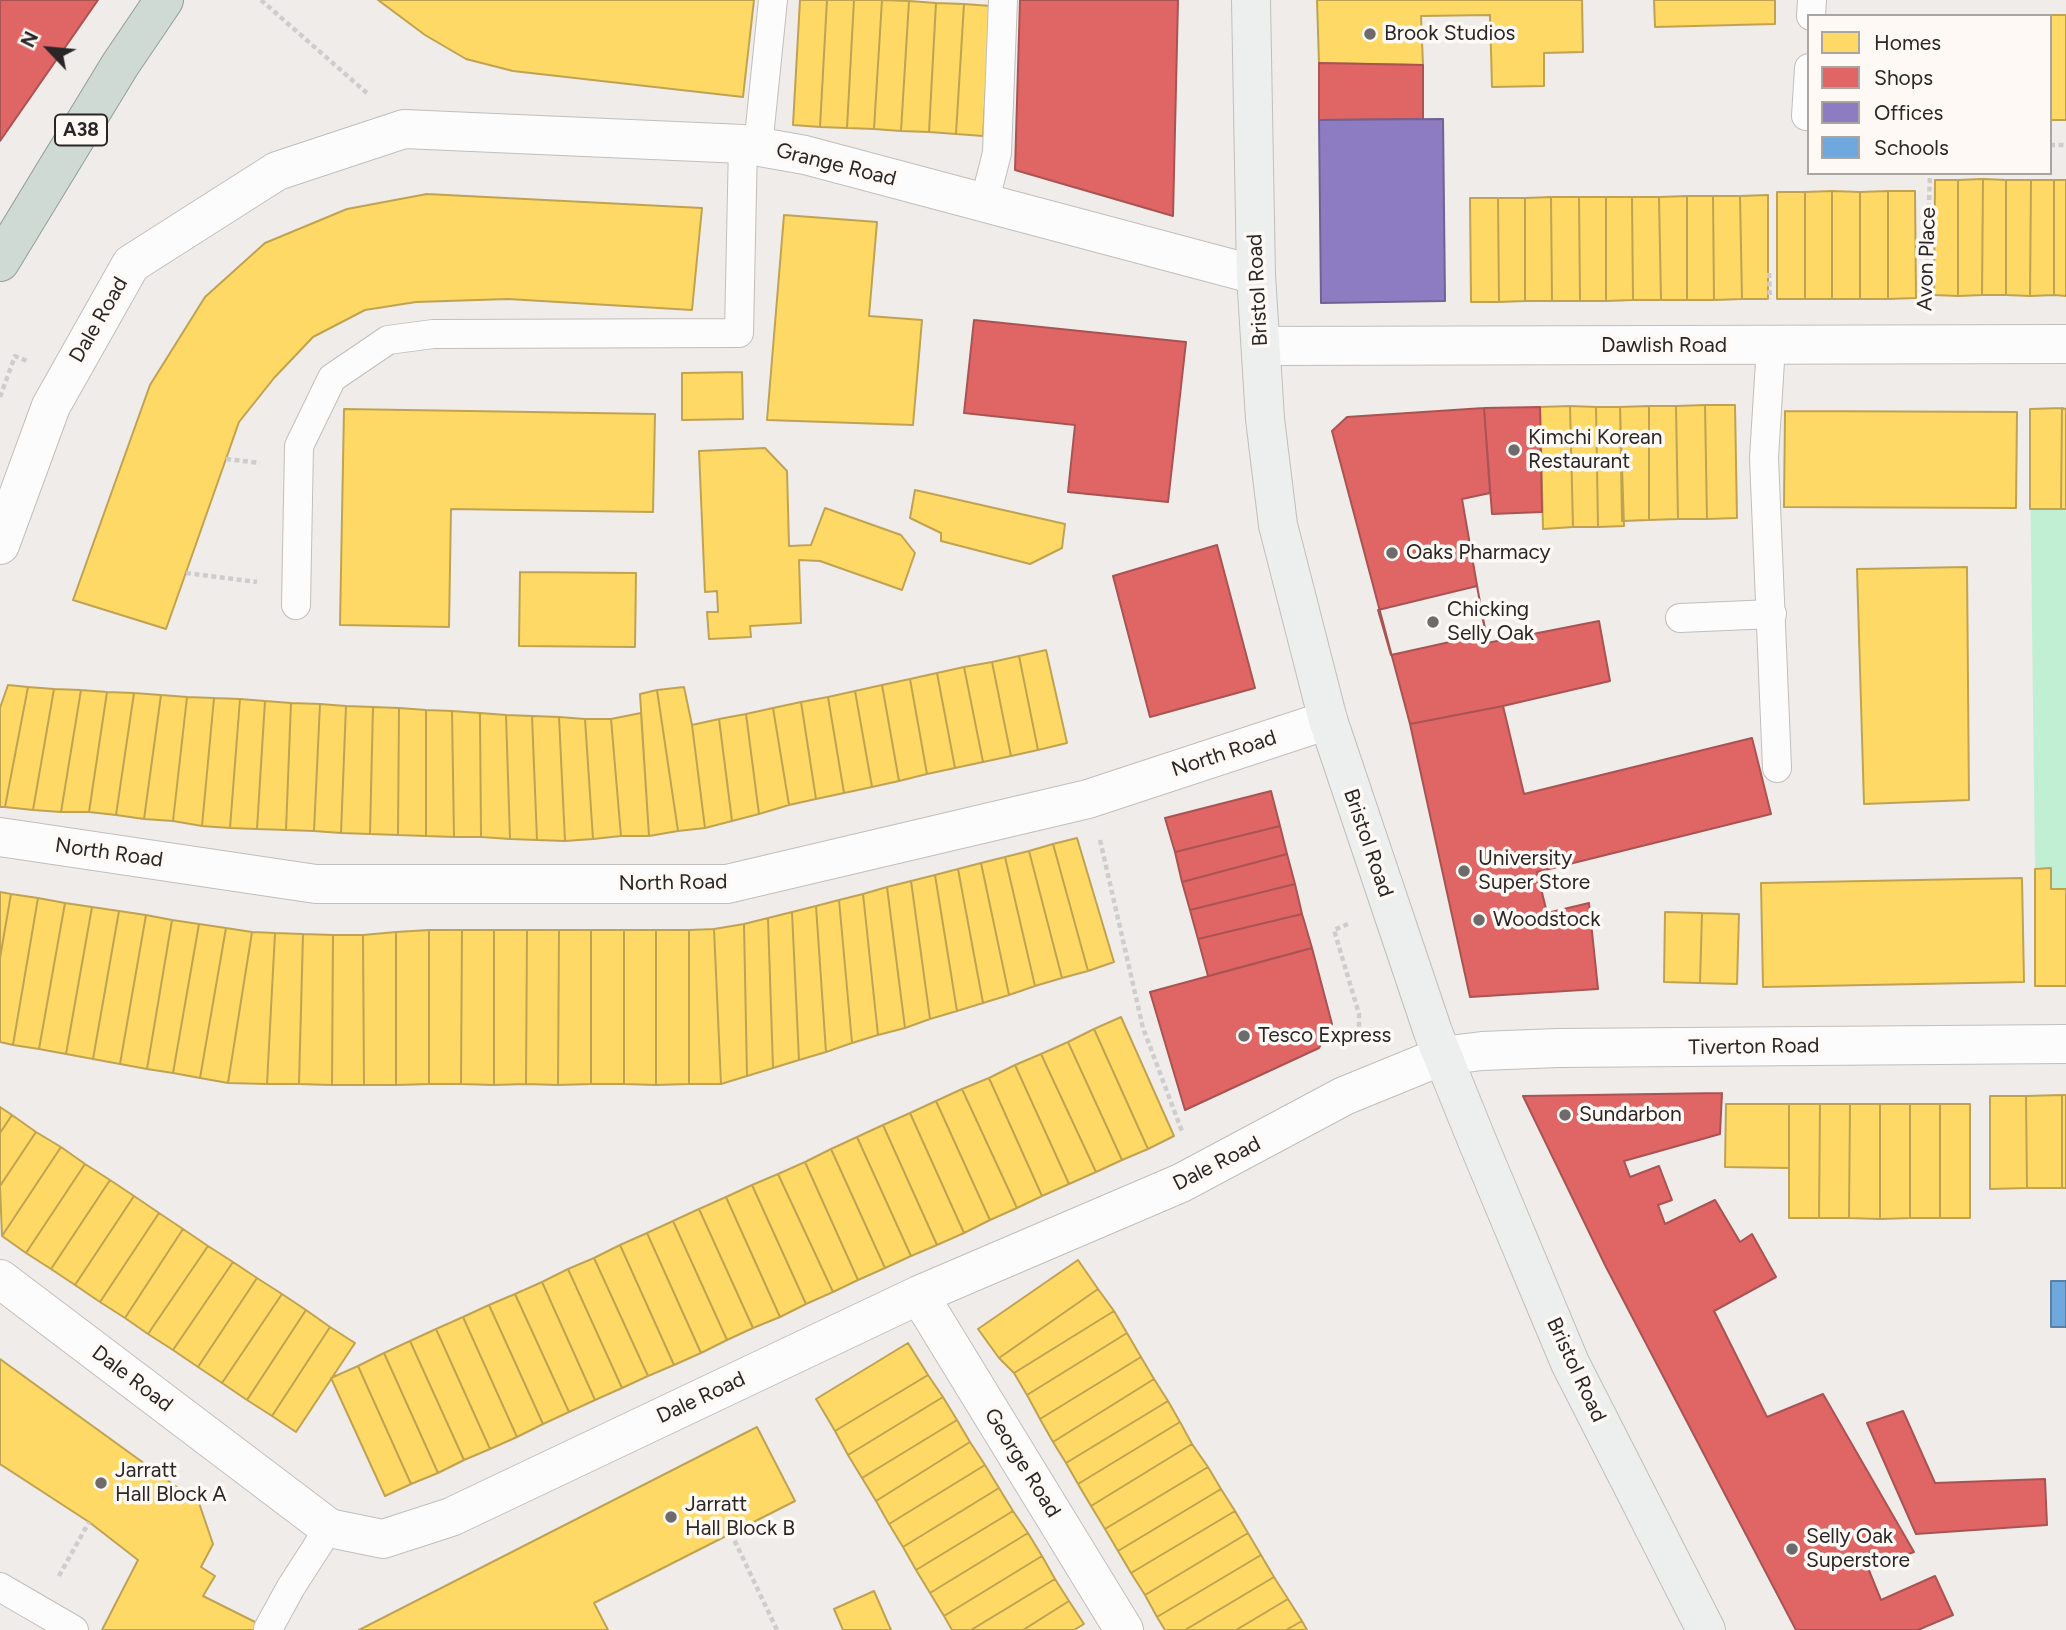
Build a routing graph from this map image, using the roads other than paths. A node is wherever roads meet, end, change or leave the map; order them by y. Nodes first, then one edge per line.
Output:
1 (164, 0) edge
2 (773, 0) edge
3 (1003, 0) edge
4 (1251, 0) edge
5 (1807, 100) edge
6 (1806, 116) dead end
7 (404, 129) joint
8 (750, 145) junction
9 (984, 204) junction
10 (0, 262) edge
11 (1256, 275) junction
12 (2066, 344) edge
13 (1771, 345) junction
14 (1261, 346) junction
15 (0, 545) edge
16 (296, 596) road end
17 (1772, 614) junction
18 (1680, 618) dead end
19 (1328, 720) junction
20 (1777, 768) dead end
21 (0, 837) edge
22 (2066, 1044) edge
23 (1442, 1056) junction
24 (0, 1279) edge
25 (919, 1295) junction
26 (329, 1528) junction
27 (0, 1587) edge
28 (268, 1629) edge
29 (74, 1630) edge
30 (1124, 1630) edge
31 (1706, 1630) edge

1 - 10 highway, A38
2 - 8 lane
3 - 9 lane
4 - 11 main road, Bristol Road
5 - 6 lane
7 - 8 street, Grange Road
7 - 15 street, Dale Road
8 - 9 street, Grange Road
8 - 16 lane
9 - 11 street, Grange Road
11 - 14 main road, Bristol Road
12 - 13 street, Dawlish Road
13 - 14 street, Dawlish Road
13 - 17 lane
14 - 19 main road, Bristol Road
17 - 18 lane
17 - 20 lane
19 - 21 street, North Road
19 - 23 main road, Bristol Road
22 - 23 street, Tiverton Road
23 - 25 street, Dale Road
23 - 31 main road, Bristol Road
24 - 26 street, Dale Road
25 - 26 street, Dale Road
25 - 30 street, George Road
26 - 28 lane
27 - 29 lane

